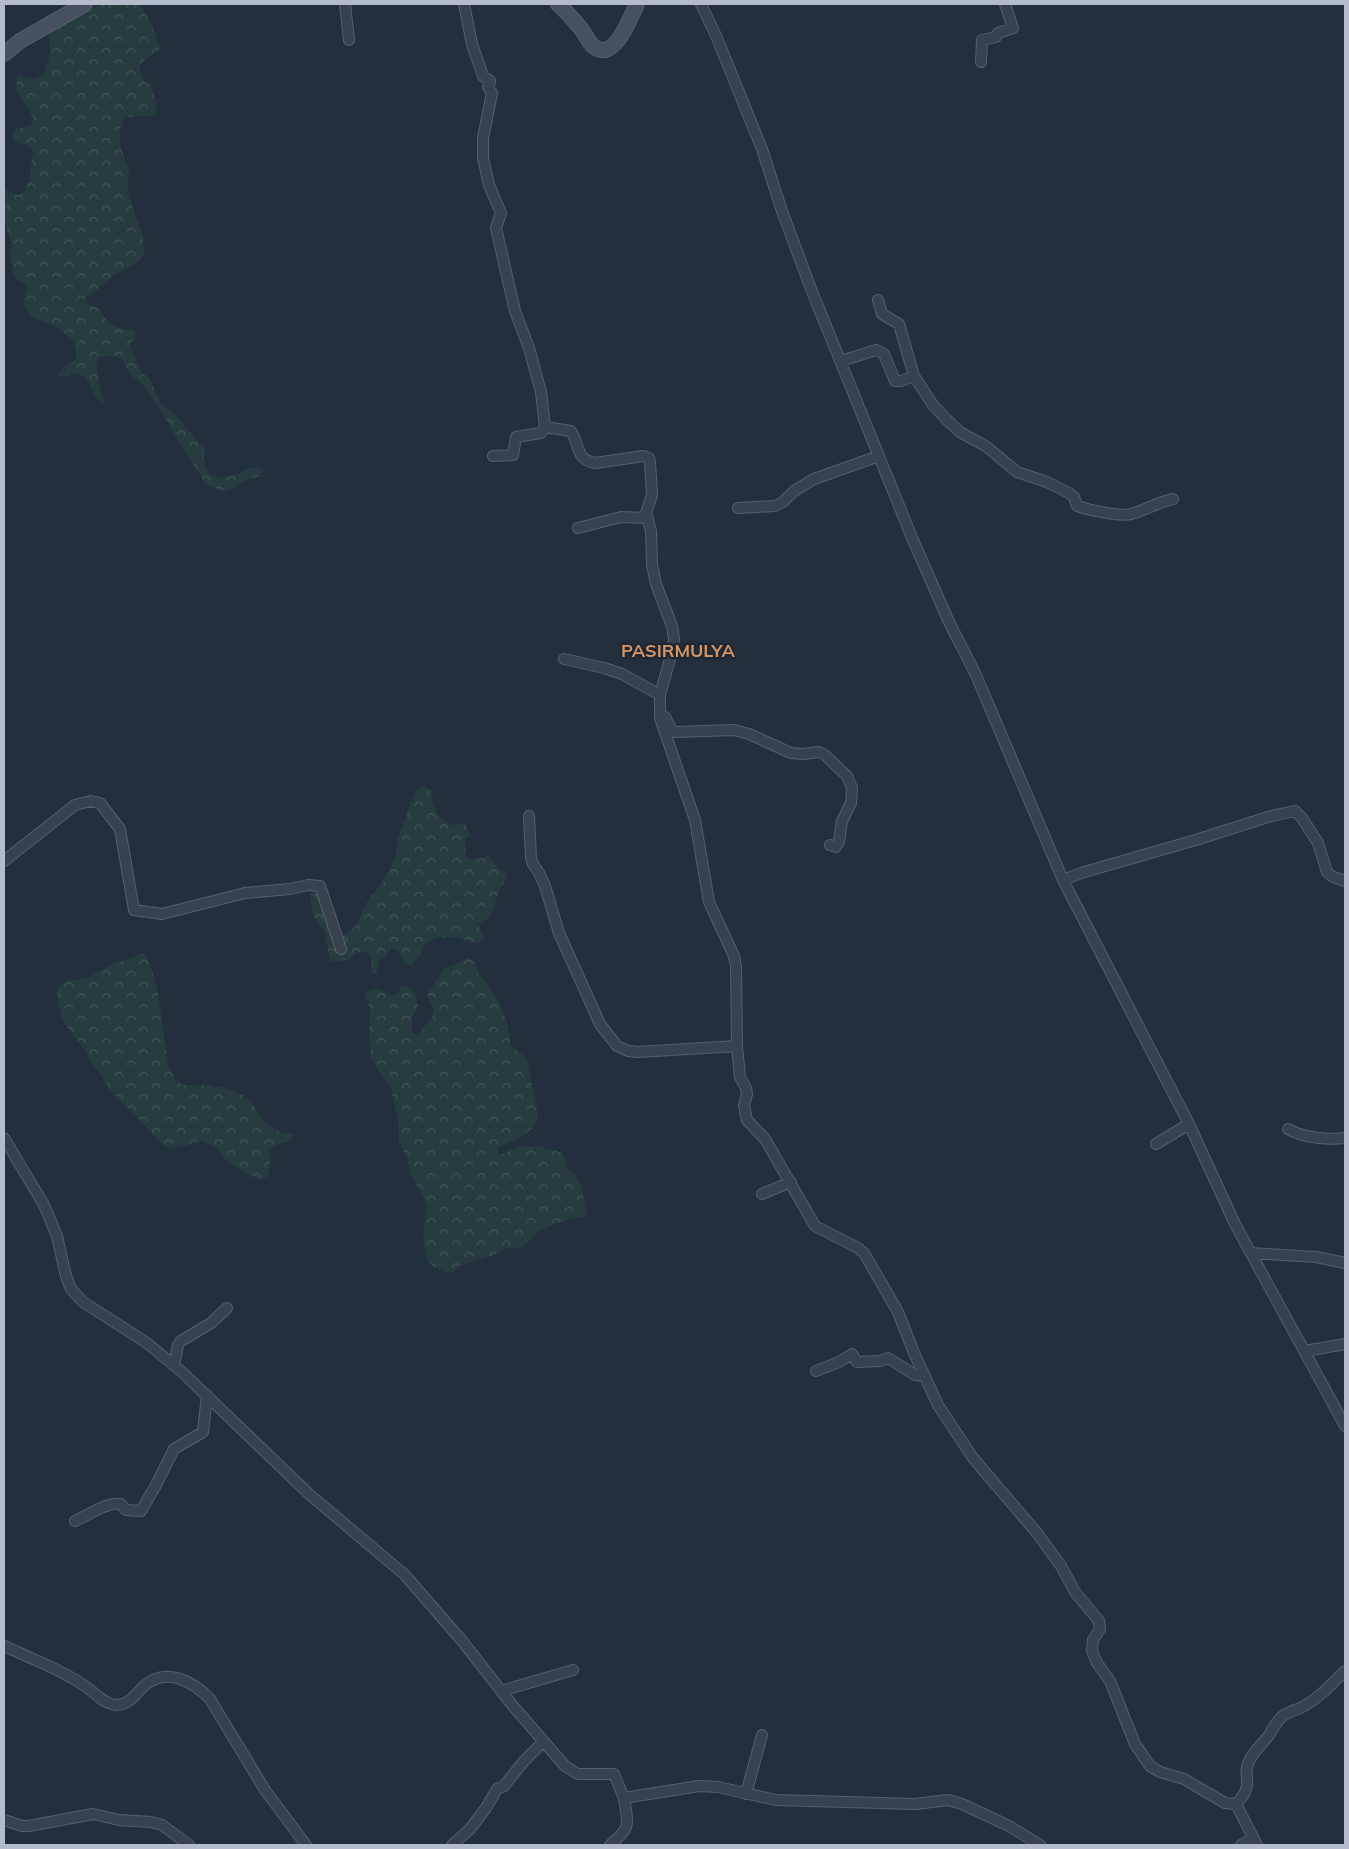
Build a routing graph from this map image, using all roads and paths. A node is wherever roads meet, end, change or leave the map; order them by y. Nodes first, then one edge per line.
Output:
1 (86, 4) edge
2 (345, 4) edge
3 (464, 4) edge
4 (558, 4) edge
5 (637, 4) edge
6 (701, 4) edge
7 (1005, 4) edge
8 (349, 40) dead end
9 (4, 54) edge
10 (981, 62) dead end
11 (878, 300) dead end
12 (840, 361) junction
13 (914, 376) junction
14 (545, 427) junction
15 (493, 456) dead end
16 (879, 456) junction
17 (1172, 499) dead end
18 (738, 508) dead end
19 (648, 518) junction
20 (578, 528) dead end
21 (564, 659) dead end
22 (659, 700) junction
23 (529, 816) dead end
24 (830, 845) dead end
25 (4, 861) edge
26 (1063, 880) junction
27 (1345, 881) edge
28 (341, 949) dead end
29 (737, 1046) junction
30 (1189, 1124) junction
31 (1288, 1129) dead end
32 (4, 1138) edge
33 (1345, 1138) edge
34 (1156, 1144) dead end
35 (791, 1182) junction
36 (762, 1194) dead end
37 (1251, 1253) junction
38 (1345, 1263) edge
39 (227, 1308) dead end
40 (1345, 1344) edge
41 (1305, 1351) junction
42 (174, 1365) junction
43 (816, 1371) dead end
44 (925, 1376) junction
45 (207, 1395) junction
46 (1345, 1426) edge
47 (75, 1521) dead end
48 (4, 1646) edge
49 (573, 1670) dead end
50 (1345, 1671) edge
51 (501, 1691) junction
52 (762, 1735) dead end
53 (543, 1742) junction
54 (746, 1794) junction
55 (624, 1798) junction
56 (1236, 1804) junction
57 (4, 1820) edge
58 (1254, 1842) edge
59 (189, 1845) edge
60 (306, 1845) edge
61 (452, 1845) edge
62 (610, 1845) edge
63 (1040, 1845) edge
64 (1241, 1845) edge

1 - 9 street
2 - 8 street
3 - 14 street
4 - 5 street
6 - 12 street
7 - 10 street
11 - 13 street
12 - 13 street
12 - 16 street
13 - 17 street
14 - 15 street
14 - 19 street
16 - 18 street
16 - 26 street
19 - 20 street
19 - 22 street
21 - 22 street
22 - 24 street
22 - 29 street
23 - 29 street
25 - 28 street
26 - 27 street
26 - 30 street
29 - 35 street
30 - 34 street
30 - 37 street
31 - 33 street
32 - 42 street
35 - 36 street
35 - 44 street
37 - 38 street
37 - 41 street
39 - 42 street
40 - 41 street
41 - 46 street
42 - 45 street
43 - 44 street
44 - 56 street
45 - 47 street
45 - 51 street
48 - 60 street
49 - 51 street
50 - 56 street
51 - 53 street
52 - 54 street
53 - 55 street
53 - 61 street
54 - 55 street
54 - 63 street
55 - 62 street
56 - 58 street
57 - 59 street
58 - 64 street

